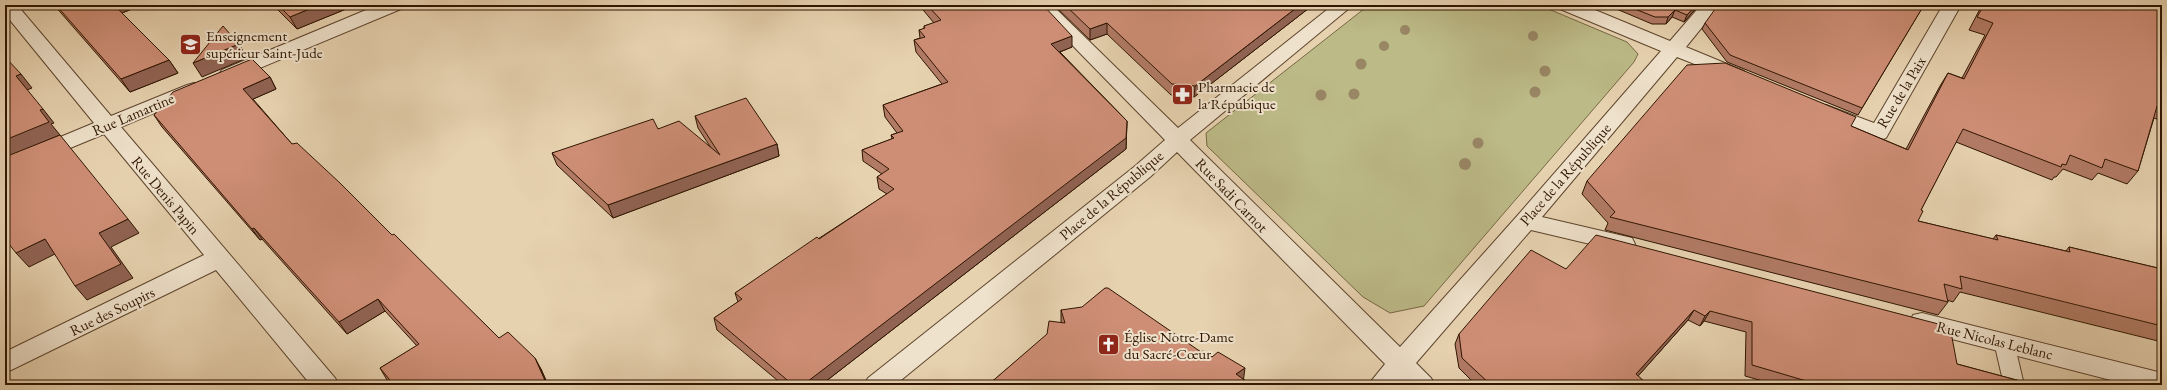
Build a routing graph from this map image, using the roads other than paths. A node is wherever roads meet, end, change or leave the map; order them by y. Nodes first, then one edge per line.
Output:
1 (7, 5) edge
2 (394, 5) edge
3 (1042, 5) edge
4 (1344, 5) edge
5 (1567, 5) edge
6 (1711, 5) edge
7 (1952, 5) edge
8 (1672, 48) junction
9 (1754, 82) edge
10 (1806, 103) edge
11 (108, 125) junction
12 (1177, 139) junction
13 (5, 168) edge
14 (1526, 221) junction
15 (1646, 250) edge
16 (219, 258) junction
17 (1898, 315) edge
18 (2004, 342) junction
19 (5, 363) edge
20 (1400, 364) junction
21 (2162, 383) edge
22 (326, 385) edge
23 (877, 385) edge
24 (1381, 385) edge
25 (1422, 385) edge
26 (2014, 385) edge

1 - 11 street, Rue Denis Papin
2 - 11 street, Rue Lamartine
3 - 12 street, Rue Sadi Carnot
4 - 12 street, Place de la République
5 - 8 street
6 - 8 street, Place de la République
7 - 10 street, Rue de la Paix
8 - 9 street
8 - 14 street, Place de la République
11 - 13 street, Rue Lamartine
11 - 16 street, Rue Denis Papin
12 - 20 street, Rue Sadi Carnot
12 - 23 street, Place de la République
14 - 15 street
14 - 20 street, Place de la République
16 - 19 street, Rue des Soupirs
16 - 22 street, Rue Denis Papin
17 - 18 street, Rue Nicolas Leblanc
18 - 21 street, Rue Nicolas Leblanc
18 - 26 lane
20 - 24 street, Place de la République
20 - 25 street, Rue Sadi Carnot

